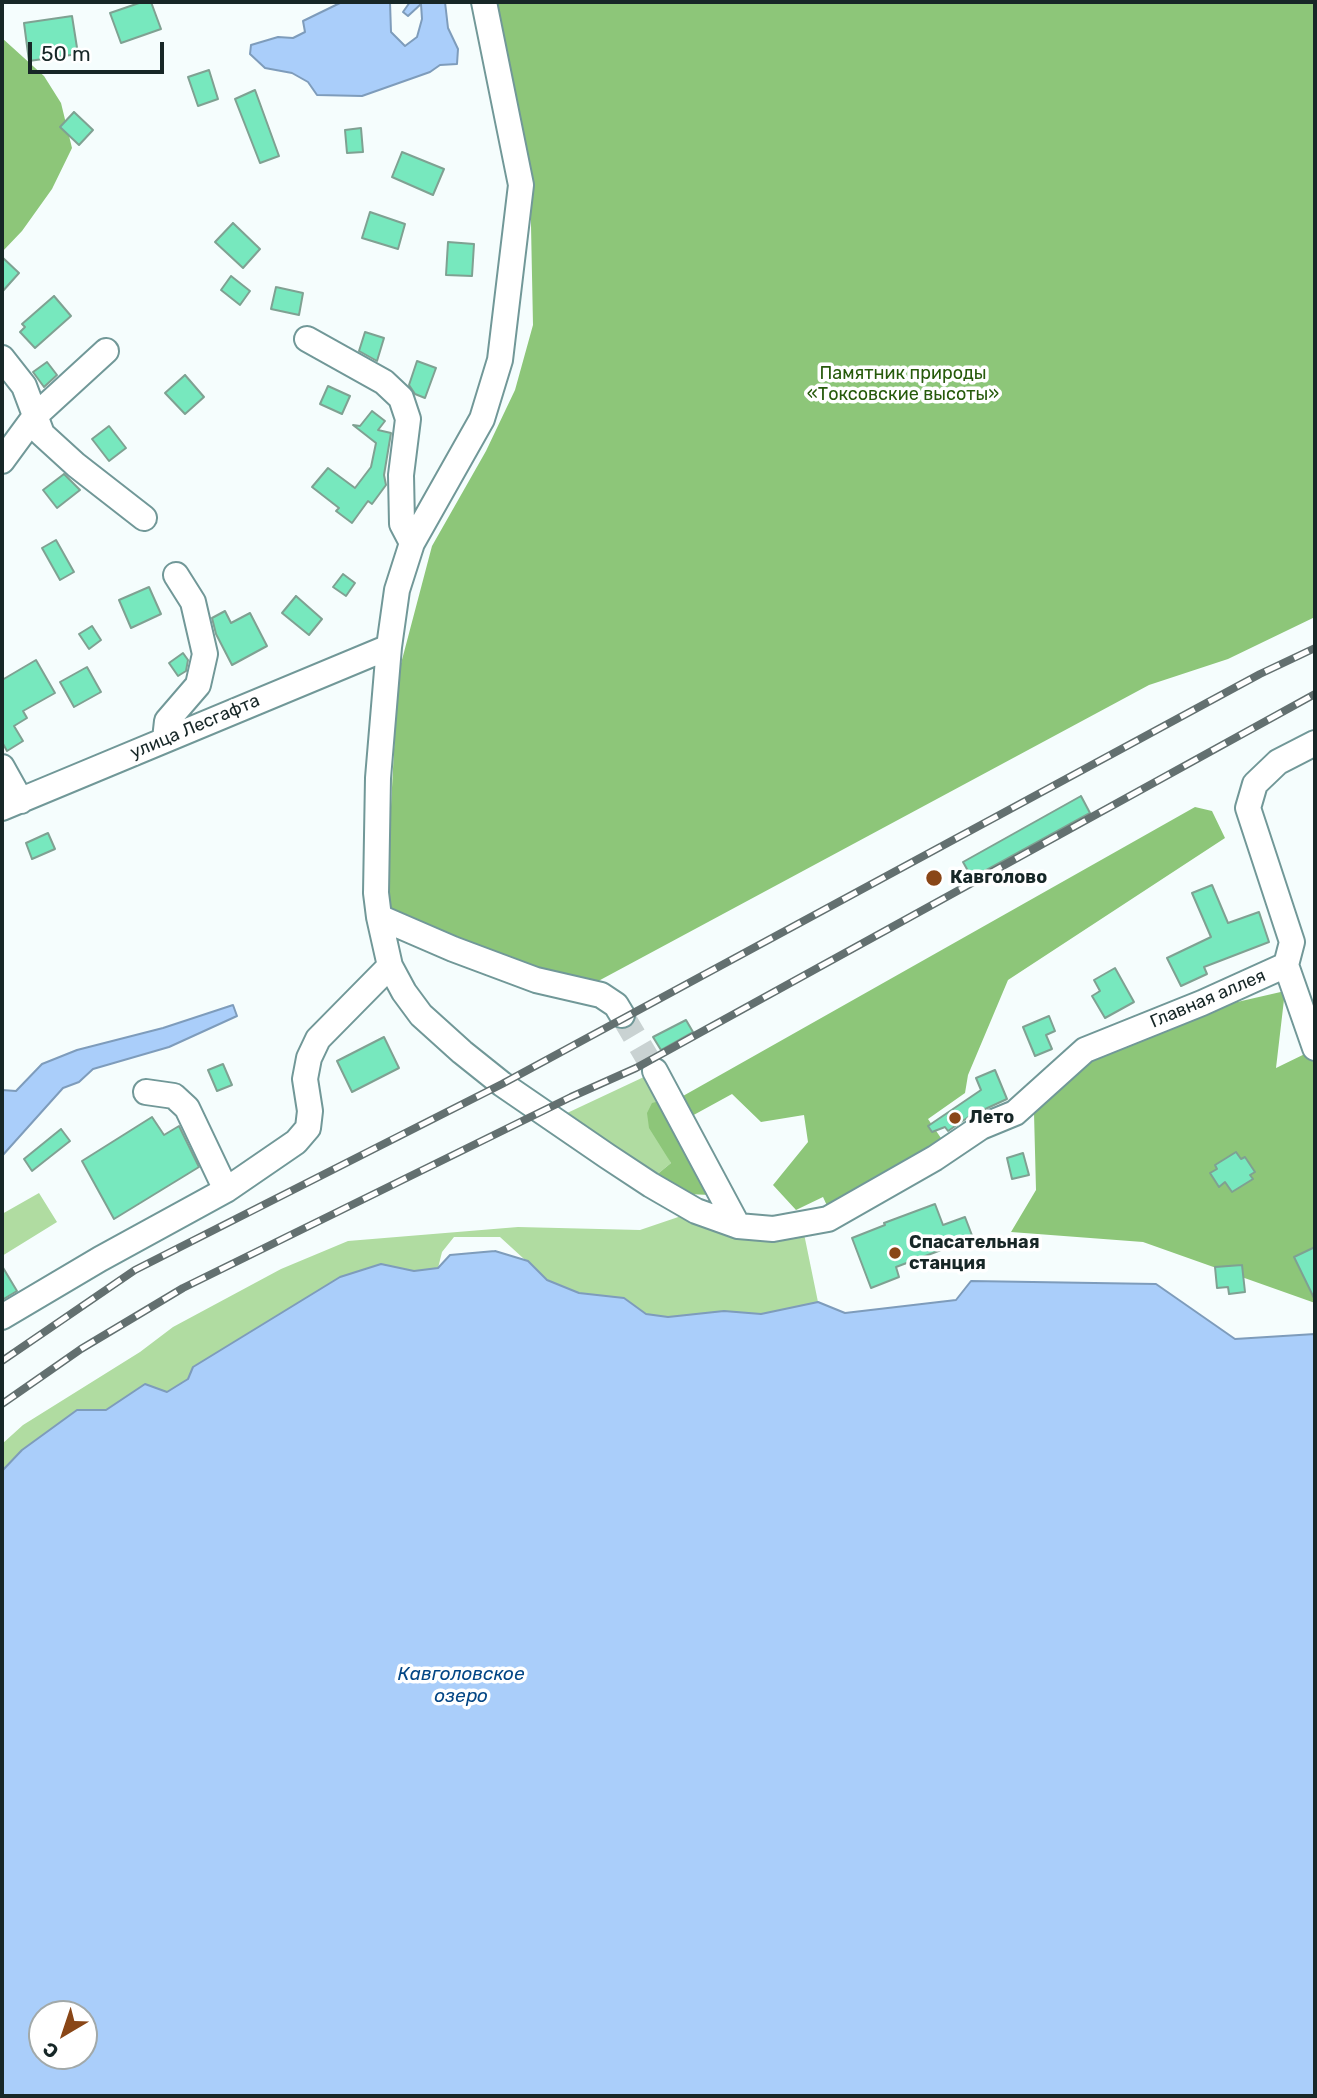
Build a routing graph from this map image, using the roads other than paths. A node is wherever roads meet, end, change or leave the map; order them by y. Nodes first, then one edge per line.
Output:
1 (484, 2) edge
2 (307, 339) dead end
3 (106, 351) dead end
4 (2, 358) edge
5 (35, 416) junction
6 (2, 461) edge
7 (144, 518) dead end
8 (412, 543) junction
9 (176, 575) dead end
10 (389, 647) junction
11 (165, 739) junction
12 (1315, 743) edge
13 (2, 767) edge
14 (11, 804) edge
15 (379, 917) junction
16 (1286, 965) junction
17 (390, 966) junction
18 (1305, 988) edge
19 (622, 1015) tunnel mouth
20 (1315, 1048) edge
21 (655, 1071) tunnel mouth
22 (146, 1092) dead end
23 (226, 1190) junction
24 (738, 1226) junction
25 (2, 1317) edge

1 - 8 street, Главная аллея
2 - 8 street
3 - 5 street
4 - 5 street
5 - 6 street
5 - 7 street
8 - 10 street, Главная аллея
9 - 11 street
10 - 11 street, улица Лесгафта
10 - 15 street, Главная аллея
11 - 14 street, улица Лесгафта
12 - 16 street, Главная аллея
13 - 14 street
15 - 17 street, Главная аллея
15 - 19 street
16 - 18 street
16 - 24 street, Главная аллея
17 - 23 street
17 - 24 street, Главная аллея
18 - 20 street
21 - 24 street
22 - 23 street
23 - 25 street

